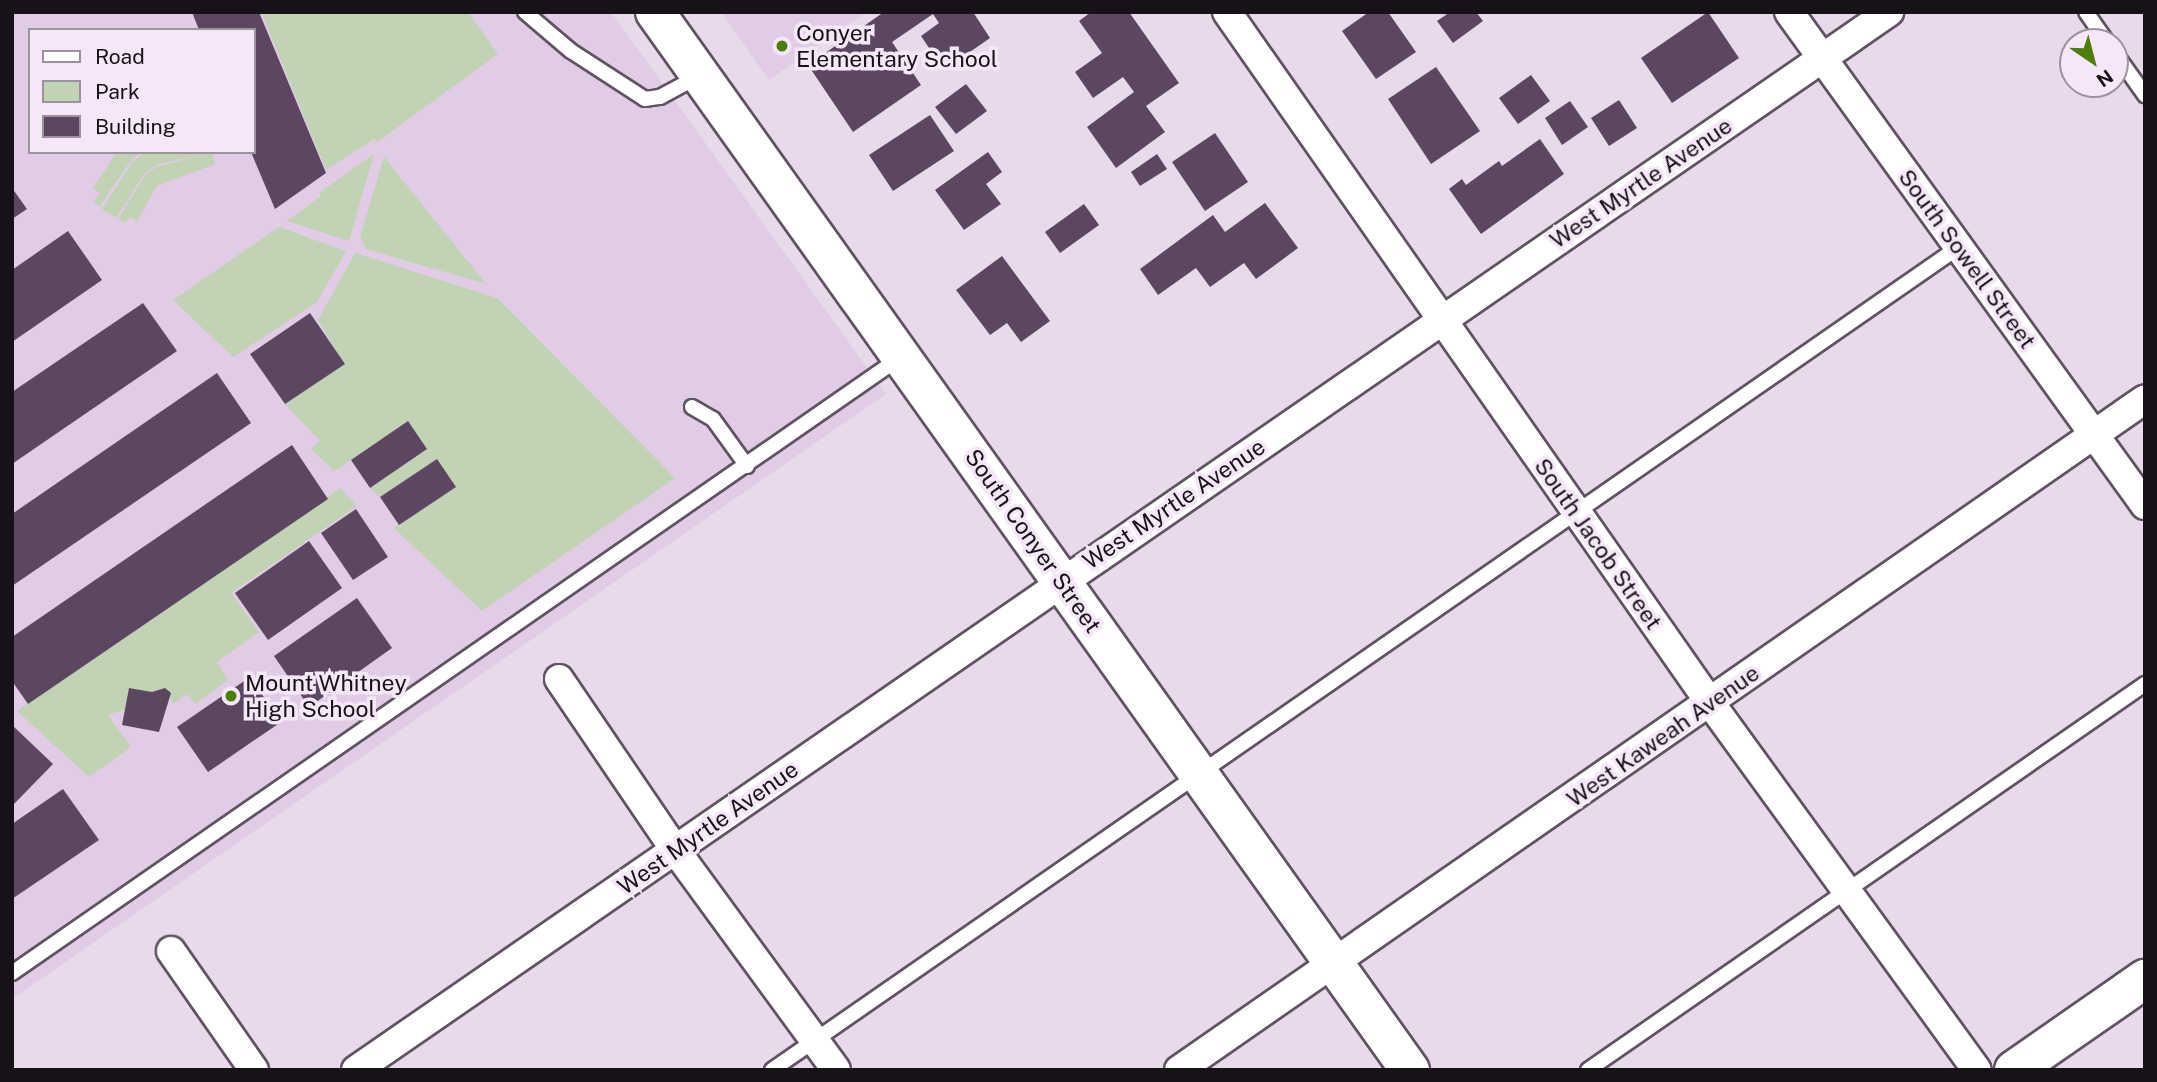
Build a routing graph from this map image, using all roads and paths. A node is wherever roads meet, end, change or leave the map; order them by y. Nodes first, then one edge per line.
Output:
1 (525, 12) edge
2 (655, 12) edge
3 (1227, 12) edge
4 (1789, 12) edge
5 (1889, 12) edge
6 (2086, 12) edge
7 (2097, 28) edge
8 (1822, 60) junction
9 (2129, 73) edge
10 (700, 75) junction
11 (2145, 95) edge
12 (1959, 247) junction
13 (1440, 321) junction
14 (902, 356) junction
15 (2145, 399) edge
16 (692, 407) dead end
17 (2094, 433) junction
18 (747, 466) junction
19 (2145, 505) edge
20 (1576, 511) junction
21 (1061, 581) junction
22 (559, 679) dead end
23 (2145, 684) edge
24 (1711, 704) junction
25 (1197, 772) junction
26 (676, 851) junction
27 (1848, 889) junction
28 (171, 951) dead end
29 (1332, 963) junction
30 (12, 973) edge
31 (2145, 979) edge
32 (815, 1040) junction
33 (254, 1070) edge
34 (356, 1070) edge
35 (772, 1070) edge
36 (836, 1070) edge
37 (1180, 1070) edge
38 (1410, 1070) edge
39 (1588, 1070) edge
40 (1977, 1070) edge
41 (2014, 1070) edge

1 - 10 lane
2 - 10 street, South Conyer Street
3 - 13 street, South Jacob Street
4 - 8 street, South Sowell Street
5 - 8 street, West Myrtle Avenue
6 - 7 lane
8 - 12 street, South Sowell Street
8 - 13 street, West Myrtle Avenue
9 - 11 lane
10 - 14 street, South Conyer Street
12 - 17 street, South Sowell Street
12 - 20 lane
13 - 20 street, South Jacob Street
13 - 21 street, West Myrtle Avenue
14 - 18 lane
14 - 21 street, South Conyer Street
15 - 17 street, West Kaweah Avenue
16 - 18 lane
17 - 19 street, South Sowell Street
17 - 24 street, West Kaweah Avenue
18 - 30 lane
20 - 24 street, South Jacob Street
20 - 25 lane
21 - 25 street, South Conyer Street
21 - 26 street, West Myrtle Avenue
22 - 26 street
23 - 27 lane
24 - 27 street, South Jacob Street
24 - 29 street, West Kaweah Avenue
25 - 29 street, South Conyer Street
25 - 32 lane
26 - 32 street
26 - 34 street, West Myrtle Avenue
27 - 39 lane
27 - 40 street, South Jacob Street
28 - 33 street
29 - 37 street, West Kaweah Avenue
29 - 38 street, South Conyer Street
31 - 41 street
32 - 35 lane
32 - 36 street

